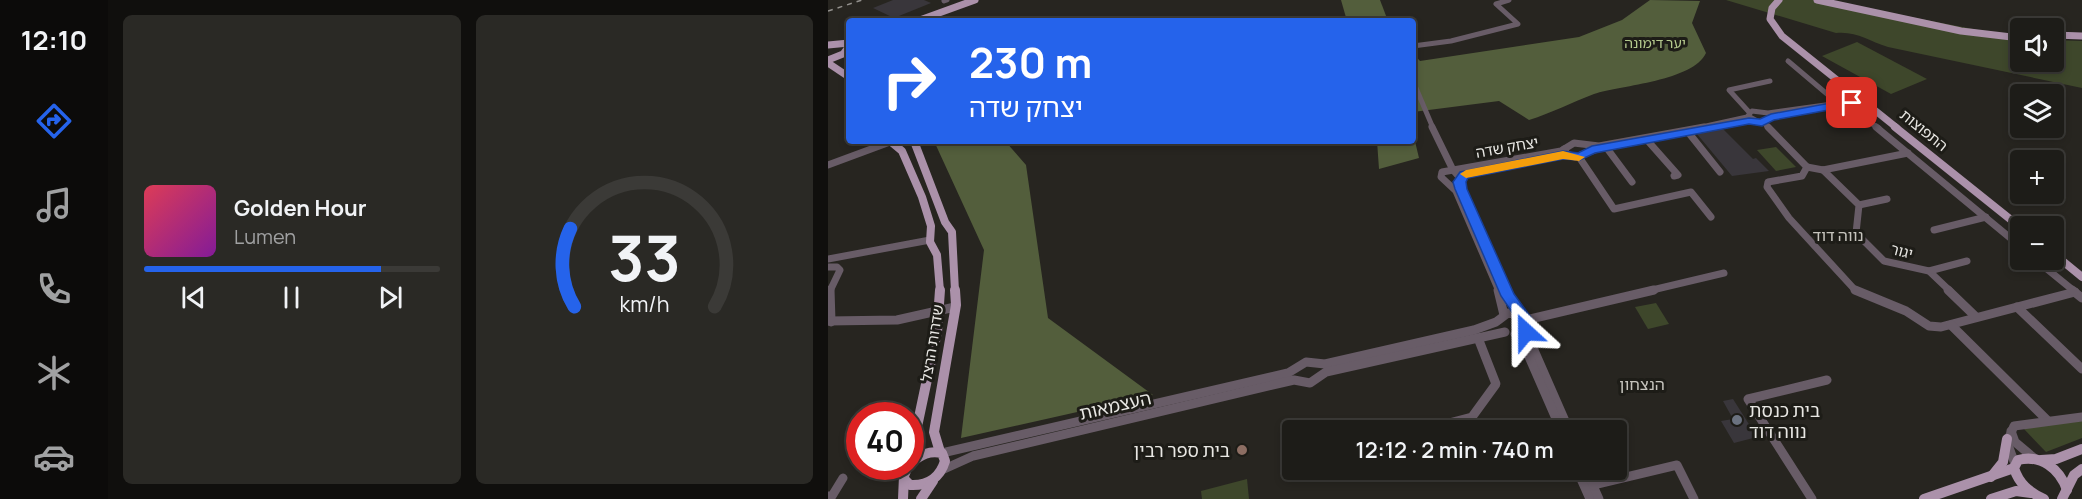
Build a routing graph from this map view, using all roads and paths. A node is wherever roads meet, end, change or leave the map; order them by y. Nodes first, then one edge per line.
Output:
1 (967, 0) edge
2 (975, 0) edge
3 (1509, 0) edge
4 (1816, 0) edge
5 (1832, 0) edge
6 (1777, 1) edge
7 (918, 18) edge
8 (925, 18) edge
9 (2010, 34) edge
10 (2010, 35) edge
11 (2064, 38) edge
12 (2082, 38) edge
13 (830, 45) edge
14 (1416, 46) edge
15 (846, 47) edge
16 (846, 48) edge
17 (828, 61) edge
18 (1788, 61) dead end
19 (846, 75) edge
20 (1770, 81) dead end
21 (1416, 88) edge
22 (1861, 100) junction
23 (1838, 104) junction
24 (1761, 112) junction
25 (1750, 116) junction
26 (1765, 120) junction
27 (1688, 132) junction
28 (1647, 140) junction
29 (889, 144) edge
30 (893, 144) edge
31 (913, 144) edge
32 (1606, 147) junction
33 (1585, 149) junction
34 (1566, 152) junction
35 (1908, 153) junction
36 (1579, 157) junction
37 (828, 165) edge
38 (1807, 167) junction
39 (1451, 170) junction
40 (1823, 170) junction
41 (1720, 172) dead end
42 (1674, 176) dead end
43 (1460, 179) junction
44 (1632, 182) dead end
45 (1449, 184) junction
46 (1887, 199) dead end
47 (1859, 205) junction
48 (1986, 217) junction
49 (1712, 218) dead end
50 (2010, 219) edge
51 (1934, 230) dead end
52 (951, 233) junction
53 (2010, 237) edge
54 (931, 241) junction
55 (828, 260) edge
56 (1967, 261) dead end
57 (2064, 262) edge
58 (828, 267) edge
59 (2048, 270) edge
60 (1929, 271) junction
61 (1724, 273) dead end
62 (2082, 277) edge
63 (829, 289) edge
64 (2079, 295) edge
65 (956, 307) junction
66 (2017, 307) junction
67 (940, 311) junction
68 (1502, 317) junction
69 (1976, 318) junction
70 (1524, 321) junction
71 (830, 322) edge
72 (1951, 325) junction
73 (1505, 332) junction
74 (1515, 334) junction
75 (1478, 338) junction
76 (1317, 364) junction
77 (1298, 368) junction
78 (2082, 369) edge
79 (1320, 375) junction
80 (1298, 380) junction
81 (1827, 380) dead end
82 (921, 402) edge
83 (2082, 417) edge
84 (1460, 420) edge
85 (1557, 420) edge
86 (1565, 420) edge
87 (2048, 420) junction
88 (2009, 434) junction
89 (2082, 449) edge
90 (941, 453) junction
91 (924, 454) edge
92 (2036, 459) junction
93 (2014, 466) junction
94 (2082, 469) edge
95 (938, 475) junction
96 (843, 478) dead end
97 (1988, 479) junction
98 (906, 480) edge
99 (906, 480) edge
100 (1581, 480) edge
101 (1591, 480) edge
102 (1593, 485) junction
103 (2031, 493) junction
104 (828, 496) edge
105 (2065, 496) edge
106 (903, 499) edge
107 (921, 499) edge
108 (1590, 499) edge
109 (1599, 499) edge
110 (1694, 499) edge
111 (1812, 499) edge
112 (1924, 499) edge
113 (1991, 499) edge
114 (2044, 499) edge

1 - 7 main road
2 - 8 main road
3 - 14 street
4 - 10 main road
5 - 9 main road
6 - 22 main road, התפוצות
11 - 12 main road
13 - 15 main road
16 - 17 main road
17 - 19 main road
18 - 23 street
20 - 25 street
21 - 39 street
22 - 23 street
22 - 50 main road, התפוצות
23 - 24 street
23 - 26 street
23 - 35 street
24 - 25 street
24 - 26 street
25 - 26 street
25 - 27 street
25 - 33 street
26 - 38 street
27 - 28 street
27 - 41 street
28 - 32 street
28 - 42 street
29 - 37 street
30 - 54 main road
31 - 52 main road, שדרות הרצל
32 - 33 street
32 - 44 street
33 - 34 street
33 - 36 street
34 - 36 street
34 - 39 street, יצחק שדה
34 - 43 street, יצחק שדה
35 - 40 street
35 - 48 street
36 - 49 street
38 - 40 street
38 - 72 street
39 - 43 street
39 - 45 street
40 - 47 street
43 - 45 street, יצחק שדה
43 - 70 street
45 - 68 street
46 - 47 street
47 - 60 street, יגור
48 - 51 street
48 - 53 street
52 - 54 main road
52 - 54 main road
52 - 65 main road, שדרות הרצל
54 - 55 street
54 - 67 main road, שדרות הרצל
56 - 60 street
57 - 62 main road
58 - 63 street
59 - 64 street
60 - 69 street, יגור
61 - 70 street
63 - 71 street
64 - 66 street
65 - 67 street
65 - 90 main road, שדרות הרצל
66 - 69 street
66 - 78 street
67 - 71 street
67 - 82 main road, שדרות הרצל
68 - 70 street
68 - 73 street
68 - 76 street
69 - 72 street
70 - 74 street
70 - 86 street
72 - 87 street
73 - 74 street
73 - 75 street
74 - 85 street
75 - 79 street
75 - 84 street
76 - 77 street
76 - 79 street
77 - 80 street
77 - 90 street, העצמאות
79 - 80 street
80 - 95 street, העצמאות
81 - 111 street
83 - 87 street
87 - 88 street
88 - 92 street
88 - 93 street
88 - 97 main road
89 - 92 main road
90 - 91 main road
90 - 95 main road, שדרות הרצל
92 - 93 main road
92 - 105 main road
93 - 97 main road
93 - 103 main road
94 - 105 main road
95 - 98 main road
95 - 107 main road
96 - 104 street
97 - 112 main road
99 - 106 main road, שדרות הרצל
100 - 108 street
101 - 102 street
102 - 109 street
102 - 110 street
103 - 113 main road
103 - 114 main road

